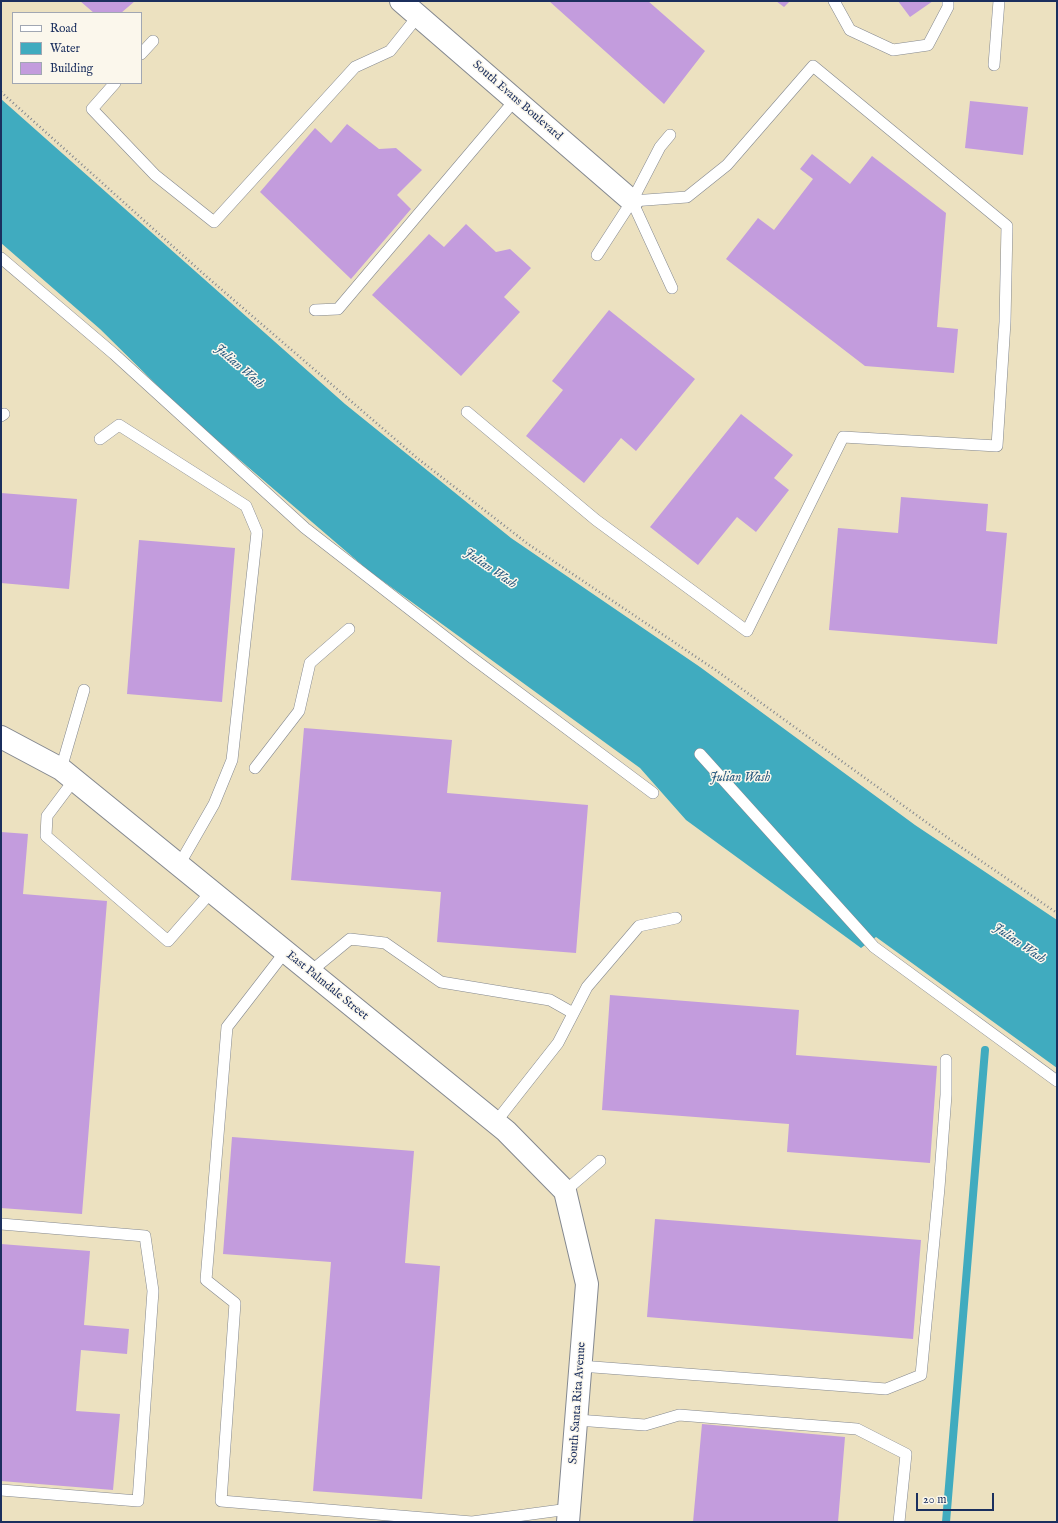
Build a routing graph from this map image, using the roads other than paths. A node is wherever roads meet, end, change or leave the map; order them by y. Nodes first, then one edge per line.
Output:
1 (401, 1) edge
2 (834, 1) edge
3 (948, 1) edge
4 (999, 1) edge
5 (418, 16) junction
6 (153, 41) dead end
7 (142, 53) edge
8 (994, 65) dead end
9 (114, 84) edge
10 (515, 100) junction
11 (670, 135) dead end
12 (632, 201) junction
13 (597, 255) dead end
14 (1, 258) edge
15 (672, 288) dead end
16 (314, 310) dead end
17 (467, 412) dead end
18 (100, 439) dead end
19 (349, 629) dead end
20 (84, 690) dead end
21 (1, 737) edge
22 (700, 754) dead end
23 (255, 768) dead end
24 (68, 774) junction
25 (653, 793) dead end
26 (179, 865) junction
27 (211, 892) junction
28 (676, 918) dead end
29 (284, 952) junction
30 (310, 972) junction
31 (573, 1014) junction
32 (946, 1060) dead end
33 (1057, 1082) edge
34 (495, 1123) junction
35 (600, 1161) dead end
36 (565, 1191) junction
37 (1, 1224) edge
38 (580, 1366) junction
39 (577, 1420) junction
40 (1, 1490) edge
41 (569, 1515) edge
42 (899, 1522) edge

1 - 5 street, South Evans Boulevard
2 - 3 lane
4 - 8 lane
5 - 9 lane
5 - 10 street, South Evans Boulevard
6 - 7 lane
10 - 12 street, South Evans Boulevard
10 - 16 lane
11 - 12 lane
12 - 13 lane
12 - 15 lane
12 - 17 lane
14 - 25 lane
18 - 26 lane
19 - 23 lane
20 - 24 lane
21 - 24 street, East Palmdale Street
22 - 33 lane
24 - 26 street, East Palmdale Street
24 - 27 lane
26 - 27 street, East Palmdale Street
27 - 29 street, East Palmdale Street
28 - 31 lane
29 - 30 street, East Palmdale Street
29 - 41 lane
30 - 31 lane
30 - 34 street, East Palmdale Street
31 - 34 lane
32 - 38 lane
34 - 36 street, East Palmdale Street
35 - 36 lane
36 - 38 street, South Santa Rita Avenue
37 - 40 lane
38 - 39 street, South Santa Rita Avenue
39 - 41 street, South Santa Rita Avenue
39 - 42 lane

